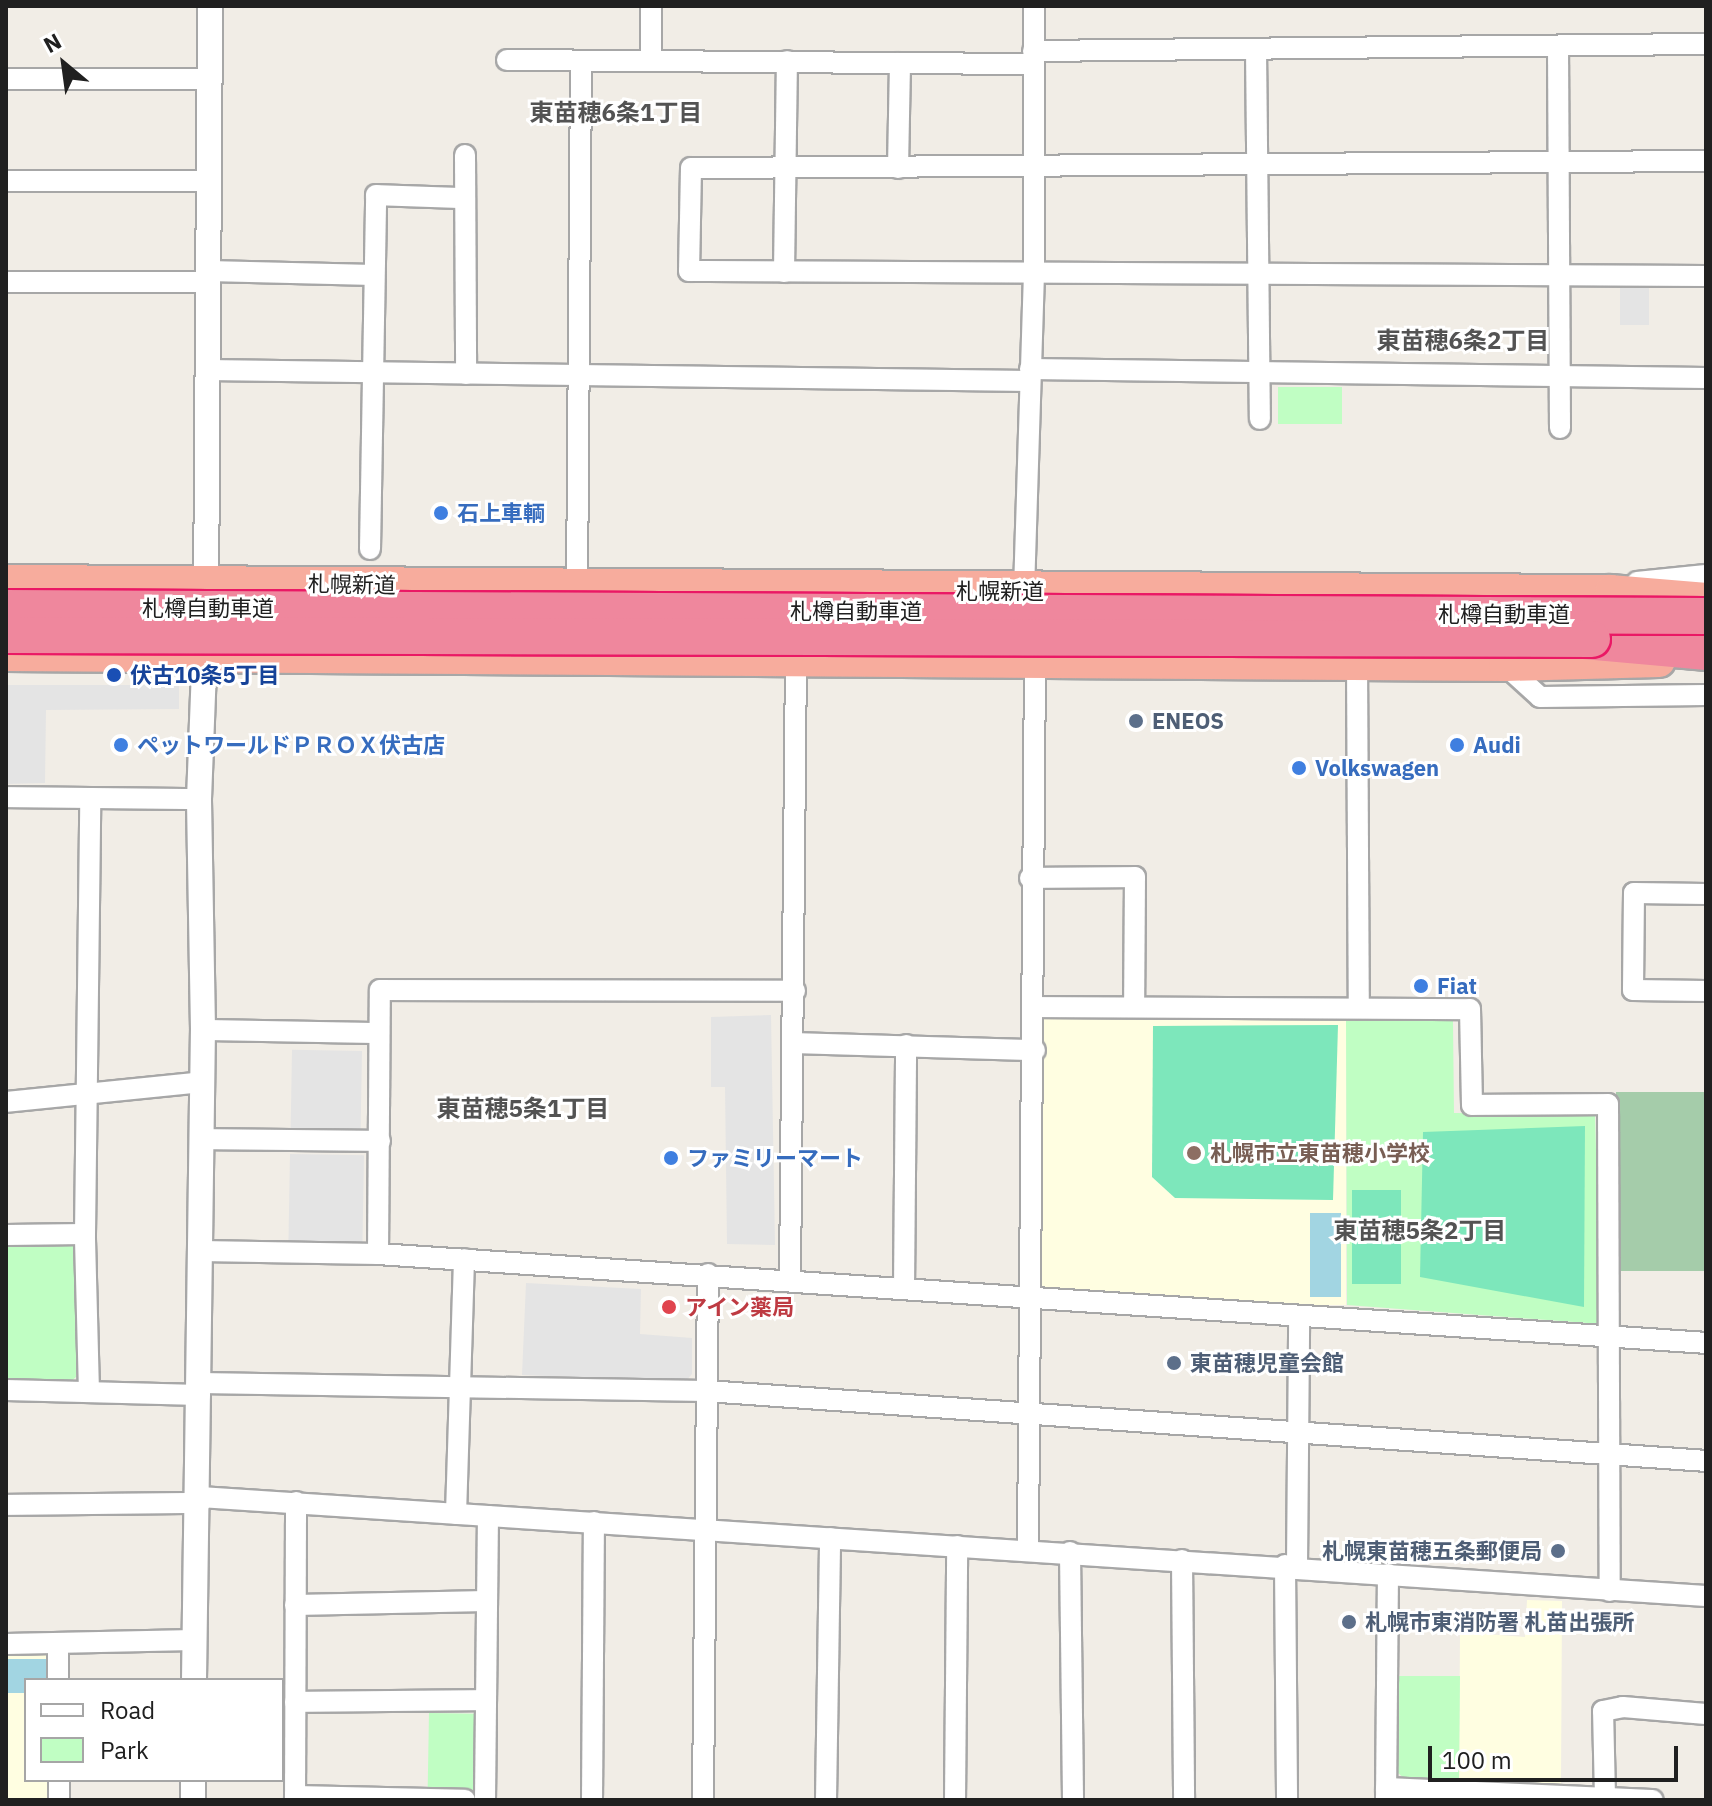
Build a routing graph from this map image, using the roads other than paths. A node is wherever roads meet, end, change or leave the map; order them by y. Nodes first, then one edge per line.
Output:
1 (210, 6) edge
2 (651, 6) edge
3 (1034, 6) edge
4 (1706, 44) edge
5 (1558, 46) junction
6 (1256, 49) junction
7 (1033, 57) junction
8 (507, 60) dead end
9 (651, 60) junction
10 (581, 61) junction
11 (787, 61) junction
12 (900, 63) junction
13 (6, 79) edge
14 (209, 79) junction
15 (465, 155) dead end
16 (1706, 161) edge
17 (1559, 162) junction
18 (1258, 166) junction
19 (786, 167) junction
20 (898, 168) junction
21 (1034, 168) junction
22 (6, 181) edge
23 (209, 181) junction
24 (464, 198) junction
25 (784, 272) junction
26 (374, 275) junction
27 (1034, 275) junction
28 (1259, 275) junction
29 (1706, 276) edge
30 (208, 277) junction
31 (1560, 277) junction
32 (6, 282) edge
33 (207, 370) junction
34 (372, 372) junction
35 (466, 374) junction
36 (1260, 374) junction
37 (1030, 375) junction
38 (1561, 376) junction
39 (577, 377) junction
40 (1706, 378) edge
41 (1260, 419) dead end
42 (1560, 428) dead end
43 (370, 549) dead end
44 (1706, 575) edge
45 (6, 581) edge
46 (207, 582) junction
47 (577, 587) junction
48 (1024, 591) junction
49 (1706, 597) edge
50 (6, 608) edge
51 (1541, 615) junction
52 (1706, 616) edge
53 (6, 635) edge
54 (1706, 640) edge
55 (1706, 652) edge
56 (6, 655) edge
57 (796, 657) junction
58 (205, 658) junction
59 (1706, 660) edge
60 (1357, 661) junction
61 (1035, 664) junction
62 (1505, 665) junction
63 (1706, 695) edge
64 (6, 797) edge
65 (90, 798) junction
66 (199, 799) junction
67 (1030, 878) junction
68 (1706, 894) edge
69 (795, 991) junction
70 (1706, 991) edge
71 (1134, 1006) junction
72 (1035, 1007) junction
73 (1359, 1007) junction
74 (203, 1030) junction
75 (378, 1033) junction
76 (794, 1043) junction
77 (906, 1045) junction
78 (1035, 1050) junction
79 (202, 1082) junction
80 (88, 1094) junction
81 (6, 1102) edge
82 (202, 1139) junction
83 (380, 1141) junction
84 (85, 1234) junction
85 (6, 1235) edge
86 (201, 1251) junction
87 (378, 1254) junction
88 (464, 1259) junction
89 (708, 1274) junction
90 (790, 1280) junction
91 (904, 1289) junction
92 (1028, 1299) junction
93 (1299, 1316) junction
94 (1611, 1337) junction
95 (1706, 1343) edge
96 (463, 1384) junction
97 (200, 1389) junction
98 (6, 1390) edge
99 (706, 1391) junction
100 (89, 1392) junction
101 (1026, 1412) junction
102 (1301, 1431) junction
103 (1609, 1454) junction
104 (1706, 1461) edge
105 (200, 1500) junction
106 (296, 1502) junction
107 (6, 1505) edge
108 (456, 1514) junction
109 (488, 1516) junction
110 (594, 1522) junction
111 (707, 1530) junction
112 (830, 1538) junction
113 (957, 1546) junction
114 (1028, 1551) junction
115 (1070, 1552) junction
116 (1182, 1560) junction
117 (1291, 1565) junction
118 (1388, 1574) junction
119 (1610, 1591) junction
120 (1706, 1596) edge
121 (487, 1601) junction
122 (295, 1605) junction
123 (194, 1640) junction
124 (6, 1644) edge
125 (58, 1644) junction
126 (58, 1678) edge
127 (194, 1678) edge
128 (486, 1700) junction
129 (295, 1702) junction
130 (1706, 1714) edge
131 (1386, 1794) edge
132 (1488, 1795) edge
133 (1605, 1797) junction
134 (295, 1798) edge
135 (465, 1800) edge
136 (485, 1800) edge
137 (592, 1800) edge
138 (703, 1800) edge
139 (826, 1800) edge
140 (955, 1800) edge
141 (1073, 1800) edge
142 (1184, 1800) edge
143 (1287, 1800) edge
144 (1653, 1800) edge

1 - 14 street
2 - 9 street
3 - 7 street
4 - 5 street
5 - 6 street
5 - 17 street
6 - 7 street
6 - 18 street
7 - 12 street
7 - 21 street
8 - 10 street
9 - 10 street
9 - 11 street
10 - 39 street
11 - 12 street
11 - 19 street
12 - 20 street
13 - 14 street
14 - 23 street
15 - 24 street
16 - 17 street
17 - 18 street
17 - 31 street
18 - 21 street
18 - 28 street
19 - 20 street
19 - 25 street
19 - 25 street
20 - 21 street
21 - 27 street
22 - 23 street
23 - 30 street
24 - 26 street
24 - 35 street
25 - 27 street
26 - 30 street
26 - 34 street
27 - 28 street
27 - 37 street
28 - 31 street
28 - 36 street
29 - 31 street
30 - 32 street
30 - 33 street
31 - 38 street
33 - 34 street
33 - 46 street
34 - 35 street
34 - 43 street
35 - 39 street
36 - 37 street
36 - 38 street
36 - 41 street
37 - 39 street
37 - 48 street
38 - 40 street
38 - 42 street
39 - 47 street
44 - 51 street
45 - 46 highway, 札幌新道
46 - 47 highway, 札幌新道
46 - 58 street
47 - 48 highway, 札幌新道
48 - 51 highway, 札幌新道
49 - 51 highway, bridge
50 - 51 highway, 札樽自動車道, bridge
51 - 52 highway, 札樽自動車道, bridge
51 - 53 highway, 札樽自動車道, bridge
51 - 54 highway, 札樽自動車道, bridge
51 - 55 highway, bridge
56 - 58 highway
57 - 58 highway
57 - 61 highway
57 - 69 street
58 - 66 street
59 - 62 highway
60 - 61 highway
60 - 62 highway
60 - 73 street
61 - 67 street
62 - 63 street
64 - 65 street
65 - 66 street
65 - 80 street
66 - 74 street
67 - 71 street
67 - 72 street
68 - 70 street
69 - 75 street
69 - 76 street
71 - 72 street
71 - 73 street
72 - 78 street
73 - 94 street
74 - 75 street
74 - 79 street
75 - 83 street
76 - 77 street
76 - 90 street
77 - 78 street
77 - 91 street
78 - 92 street
79 - 80 street
79 - 82 street
80 - 81 street
80 - 84 street
82 - 83 street
82 - 86 street
83 - 87 street
84 - 85 street
84 - 100 street
86 - 87 street
86 - 97 street
87 - 88 street
88 - 89 street
88 - 96 street
89 - 90 street
89 - 99 street
90 - 91 street
91 - 92 street
92 - 93 street
92 - 101 street
93 - 94 street
93 - 102 street
94 - 95 street
94 - 103 street
96 - 97 street
96 - 99 street
96 - 108 street
97 - 100 street
97 - 105 street
98 - 100 street
99 - 101 street
99 - 111 street
101 - 102 street
101 - 114 street
102 - 103 street
102 - 117 street
103 - 104 street
103 - 119 street
105 - 106 street
105 - 107 street
105 - 123 street
106 - 108 street
106 - 122 street
108 - 109 street
109 - 110 street
109 - 121 street
110 - 111 street
110 - 137 street
111 - 112 street
111 - 138 street
112 - 113 street
112 - 139 street
113 - 114 street
113 - 140 street
114 - 115 street
115 - 116 street
115 - 141 street
116 - 117 street
116 - 142 street
117 - 118 street
117 - 143 street
118 - 119 street
118 - 131 street
119 - 120 street
121 - 122 street
121 - 128 street
122 - 129 street
123 - 125 street
123 - 127 street
124 - 125 street
125 - 126 street
128 - 129 street
128 - 136 street
129 - 134 street
130 - 133 street
131 - 132 street
132 - 133 street
133 - 144 street
134 - 135 street

